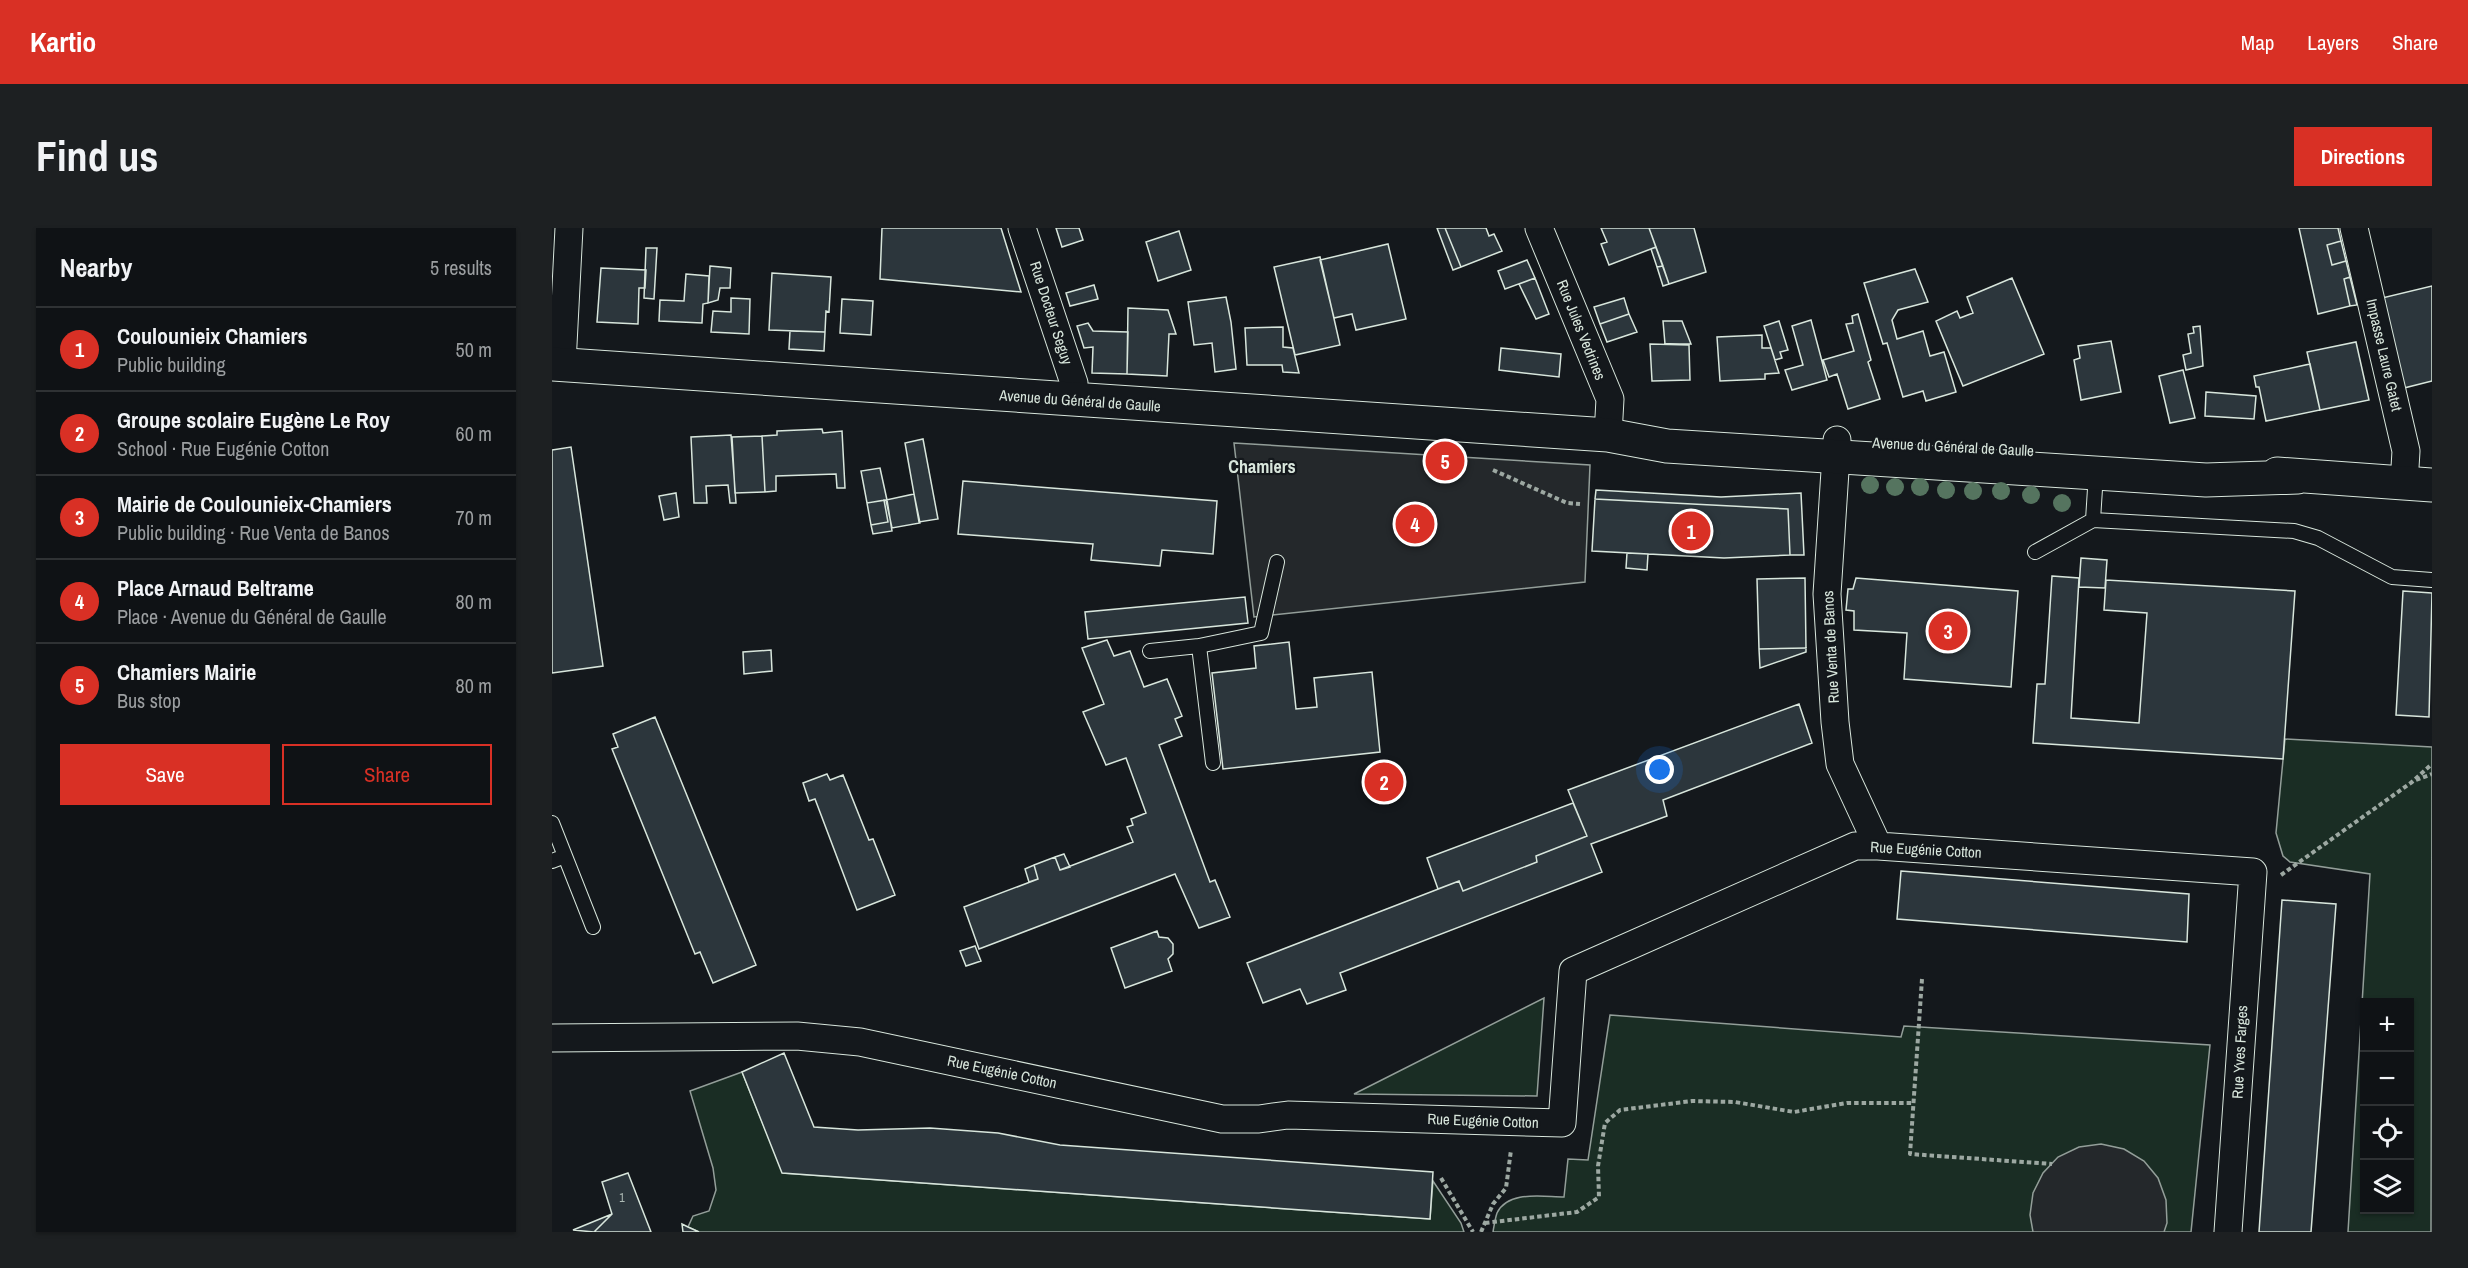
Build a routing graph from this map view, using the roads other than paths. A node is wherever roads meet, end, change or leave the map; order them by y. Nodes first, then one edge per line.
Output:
1 (569, 228) edge
2 (1022, 228) edge
3 (1539, 228) edge
4 (2354, 228) edge
5 (557, 364) edge
6 (1073, 400) junction
7 (1608, 435) junction
8 (1836, 448) junction
9 (2096, 473) junction
10 (2298, 477) junction
11 (2418, 484) edge
12 (2093, 520) junction
13 (2035, 552) dead end
14 (1277, 562) dead end
15 (2432, 580) edge
16 (1199, 646) junction
17 (1150, 651) dead end
18 (1213, 763) dead end
19 (552, 823) edge
20 (1878, 846) junction
21 (559, 858) edge
22 (2253, 872) joint
23 (593, 927) dead end
24 (552, 1038) edge
25 (2228, 1232) edge

1 - 5 street
2 - 6 street, Rue Docteur Seguy
3 - 7 street, Rue Jules Vedrines
4 - 11 street, Impasse Laure Gatet
5 - 6 main road, Avenue du Général de Gaulle
6 - 7 main road, Avenue du Général de Gaulle
7 - 8 main road, Avenue du Général de Gaulle
8 - 9 main road, Avenue du Général de Gaulle
8 - 10 main road, Avenue du Général de Gaulle
8 - 20 street, Rue Venta de Banos
9 - 10 main road, Avenue du Général de Gaulle
9 - 12 lane
10 - 11 main road, Avenue du Général de Gaulle
12 - 13 lane
12 - 15 lane
14 - 16 lane
16 - 17 lane
16 - 18 lane
19 - 21 lane
20 - 22 street, Rue Eugénie Cotton
20 - 24 street, Rue Eugénie Cotton
21 - 23 lane
22 - 25 street, Rue Yves Farges

